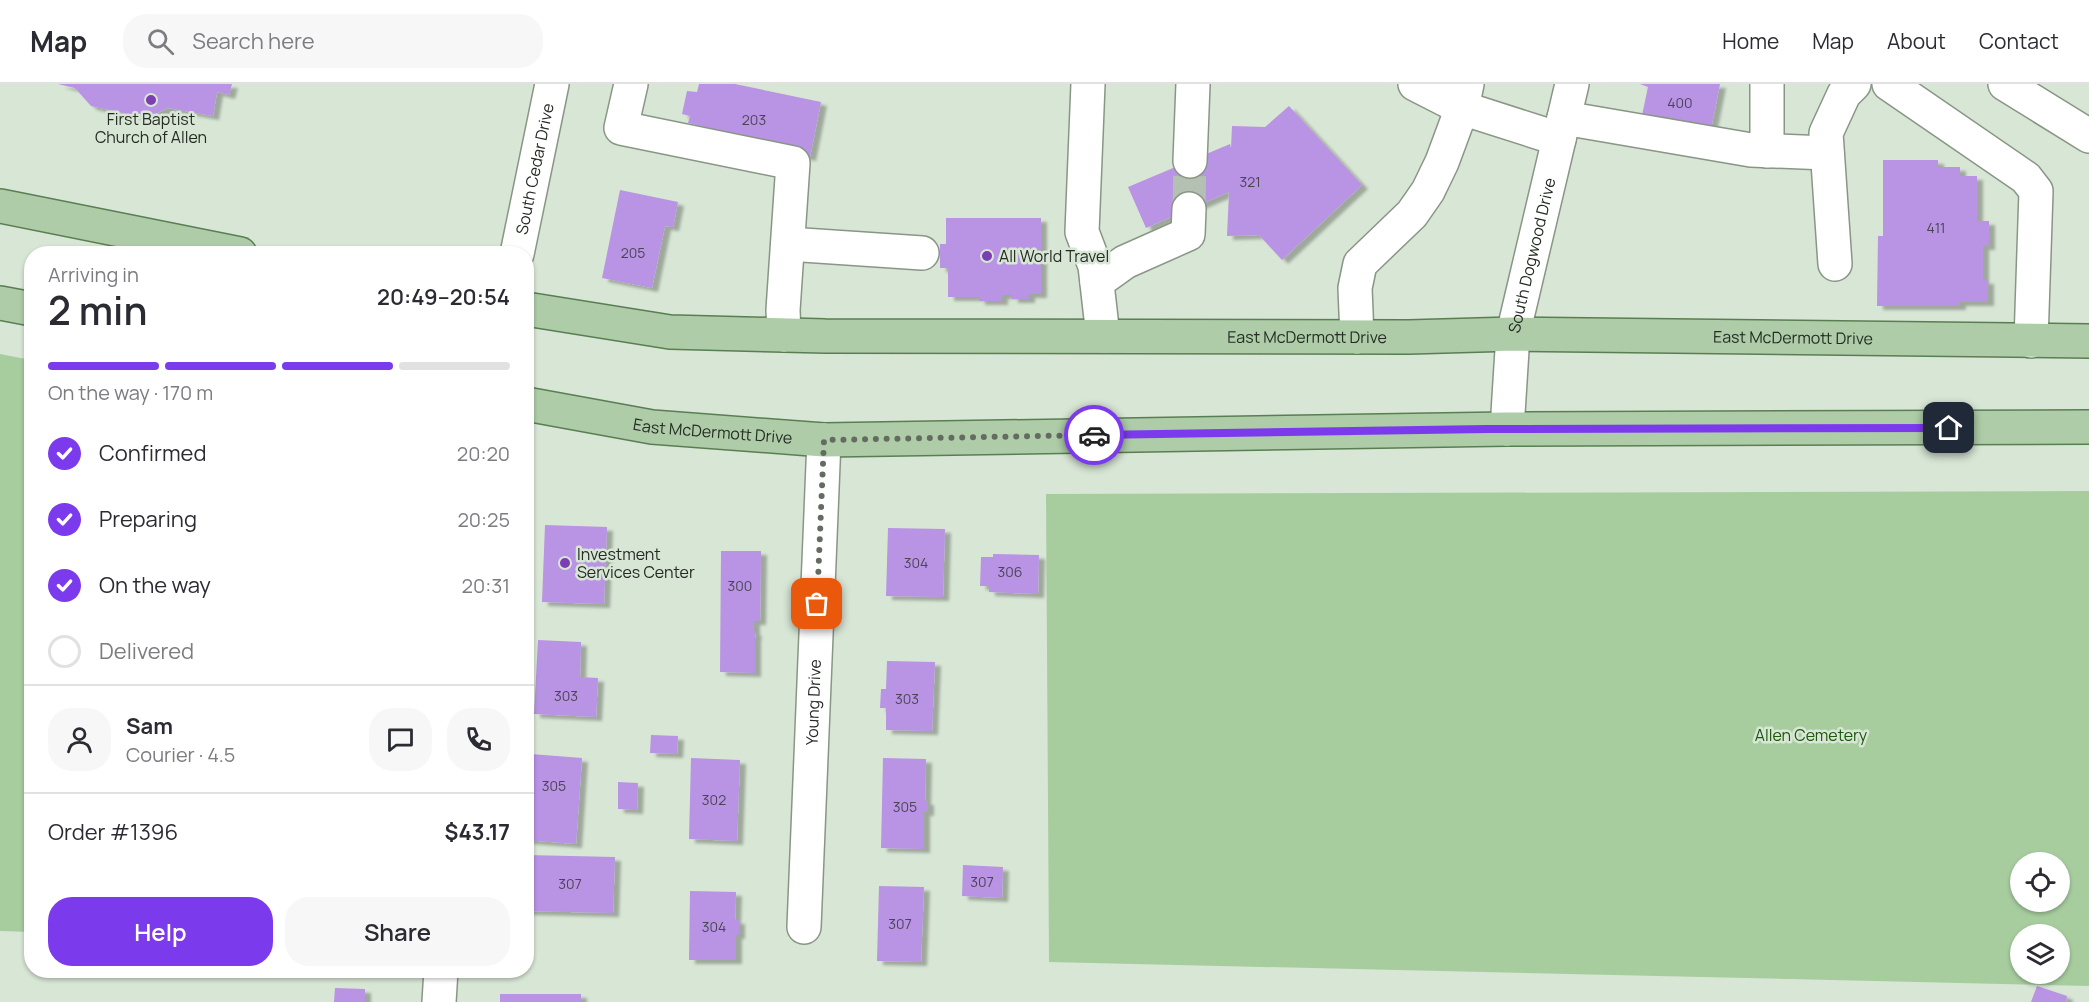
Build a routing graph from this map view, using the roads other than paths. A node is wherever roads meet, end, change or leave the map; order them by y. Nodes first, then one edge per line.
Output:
1 (552, 84) edge
2 (631, 84) edge
3 (1088, 84) edge
4 (1193, 84) edge
5 (1415, 84) edge
6 (1572, 84) edge
7 (1767, 84) edge
8 (1854, 84) edge
9 (1889, 84) edge
10 (2005, 84) edge
11 (1464, 96) edge
12 (1562, 128) junction
13 (2089, 136) edge
14 (1767, 151) junction
15 (1827, 153) junction
16 (1190, 161) tunnel mouth
17 (0, 206) edge
18 (1189, 209) tunnel mouth
19 (788, 244) junction
20 (200, 246) edge
21 (519, 246) edge
22 (922, 253) dead end
23 (1835, 264) dead end
24 (1097, 282) junction
25 (0, 303) edge
26 (24, 308) edge
27 (534, 310) edge
28 (1513, 334) junction
29 (784, 335) junction
30 (1103, 336) junction
31 (1357, 337) junction
32 (2031, 341) junction
33 (2089, 341) edge
34 (534, 405) edge
35 (2089, 427) edge
36 (1507, 429) junction
37 (824, 440) junction
38 (804, 927) dead end
39 (440, 978) edge
40 (439, 1002) edge

1 - 21 street, South Cedar Drive
2 - 19 street
3 - 24 street
4 - 16 street
5 - 11 street
6 - 12 street, South Dogwood Drive
7 - 14 street
8 - 15 street
9 - 32 street
10 - 13 street
11 - 12 street
11 - 31 street
12 - 14 street
12 - 28 street, South Dogwood Drive
14 - 15 street
15 - 23 street
17 - 20 main road
18 - 24 street
19 - 22 street
19 - 29 street
24 - 30 street
25 - 26 main road
27 - 29 main road, East McDermott Drive
28 - 31 main road, East McDermott Drive
28 - 32 main road, East McDermott Drive
28 - 36 street, South Dogwood Drive
29 - 30 main road, East McDermott Drive
30 - 31 main road, East McDermott Drive
32 - 33 main road, East McDermott Drive
34 - 37 main road, East McDermott Drive
35 - 36 main road, East McDermott Drive
36 - 37 main road, East McDermott Drive
37 - 38 street, Young Drive
39 - 40 street

